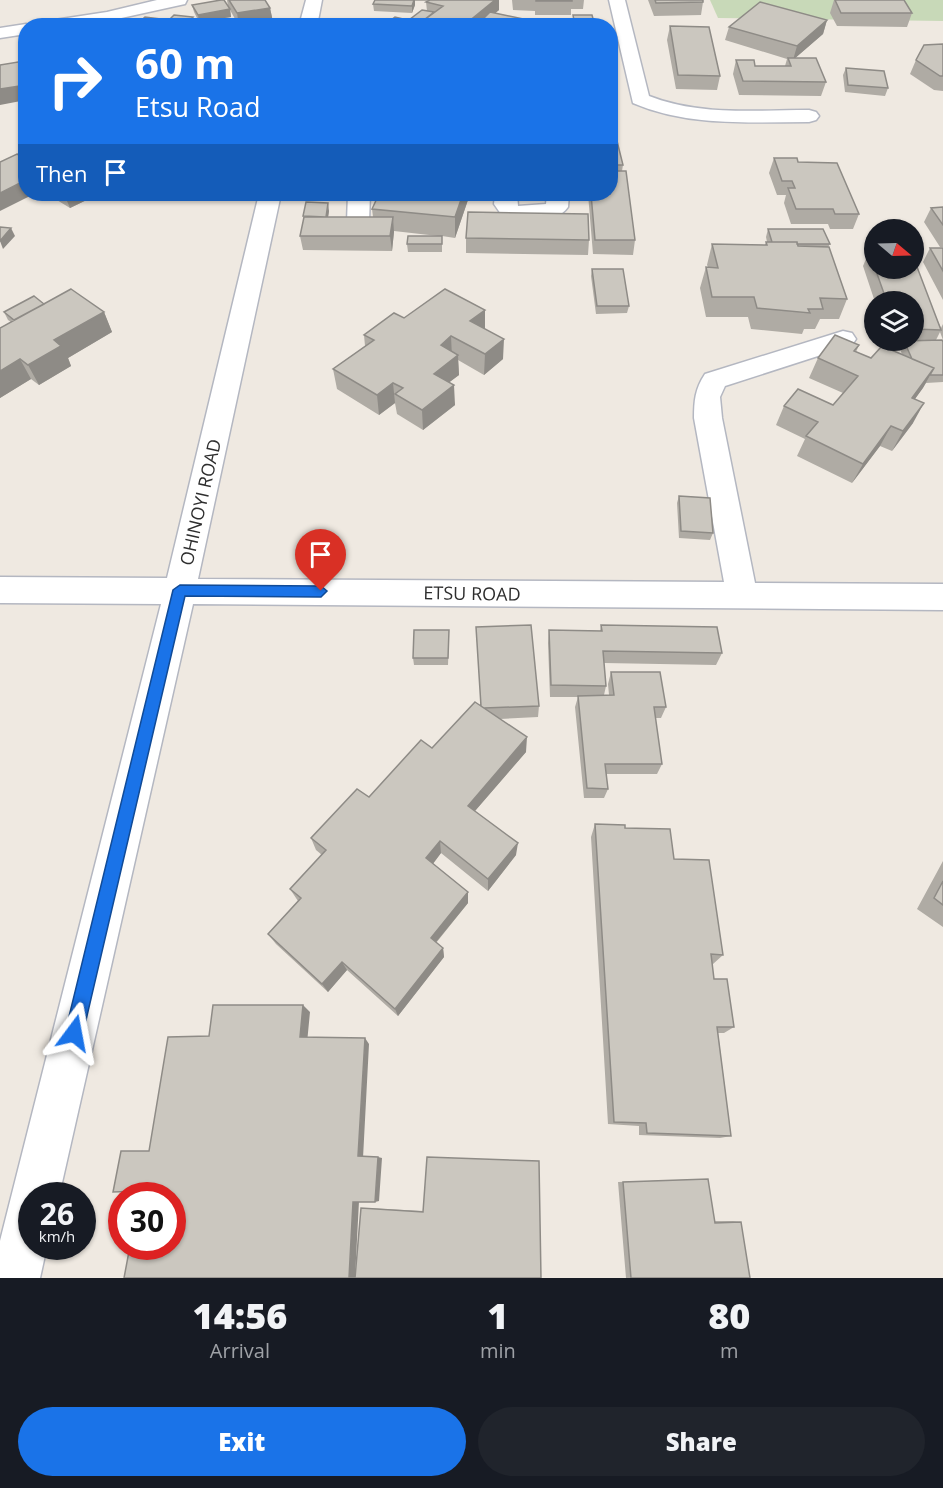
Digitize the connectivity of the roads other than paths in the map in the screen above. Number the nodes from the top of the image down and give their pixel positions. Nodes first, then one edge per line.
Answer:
1 (179, 0) edge
2 (314, 0) edge
3 (617, 0) edge
4 (100, 18) edge
5 (310, 18) edge
6 (18, 30) edge
7 (0, 33) edge
8 (810, 116) dead end
9 (268, 201) edge
10 (359, 201) edge
11 (505, 201) edge
12 (557, 201) edge
13 (358, 222) edge
14 (843, 339) edge
15 (0, 590) edge
16 (180, 590) junction
17 (742, 596) junction
18 (943, 597) edge
19 (38, 1182) edge
20 (20, 1260) edge
21 (15, 1278) edge

1 - 4 street
2 - 5 street
3 - 8 street
6 - 7 street
9 - 16 street, OHINOYI ROAD
10 - 13 street
11 - 12 street
14 - 17 street
15 - 16 street, ETSU ROAD
16 - 17 street, ETSU ROAD
16 - 19 street, OHINOYI ROAD
17 - 18 street, ETSU ROAD
20 - 21 street

